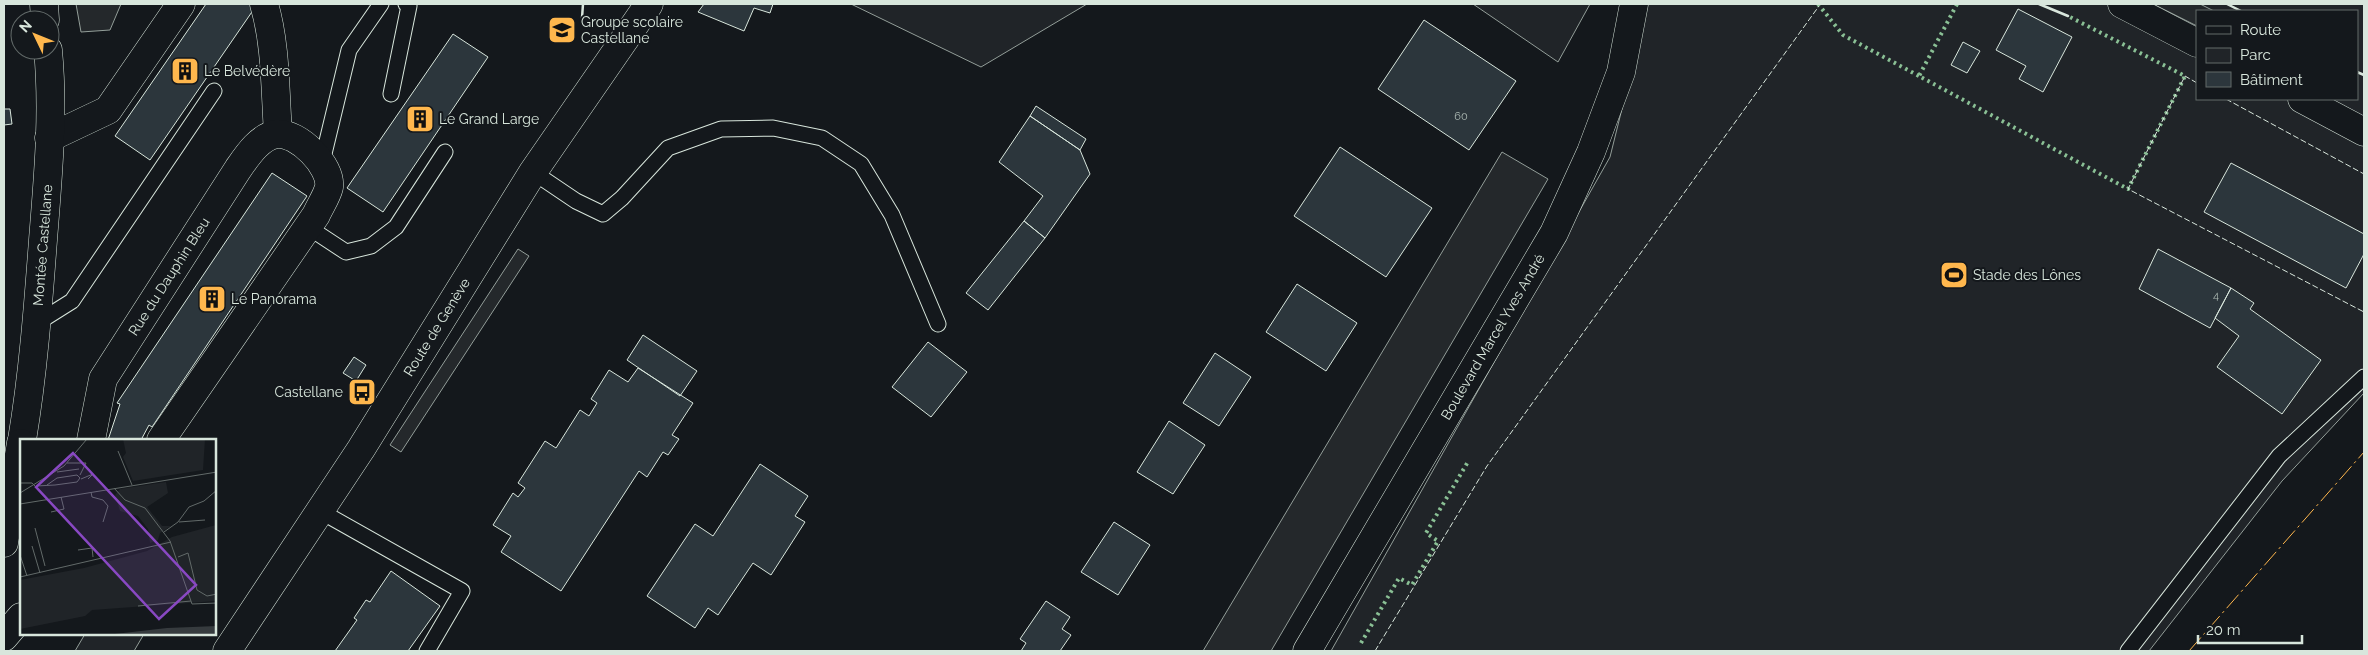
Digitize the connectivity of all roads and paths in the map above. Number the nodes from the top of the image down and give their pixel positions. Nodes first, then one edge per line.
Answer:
1 (181, 4) edge
2 (264, 4) edge
3 (381, 4) edge
4 (406, 4) edge
5 (649, 4) edge
6 (1634, 4) edge
7 (2122, 4) edge
8 (2196, 42) edge
9 (49, 60) edge
10 (214, 91) dead end
11 (391, 94) dead end
12 (2304, 100) edge
13 (2364, 132) edge
14 (278, 134) junction
15 (49, 138) junction
16 (445, 152) dead end
17 (322, 162) junction
18 (533, 172) junction
19 (308, 227) junction
20 (37, 323) junction
21 (938, 324) dead end
22 (2364, 377) edge
23 (22, 439) edge
24 (91, 439) edge
25 (162, 439) edge
26 (20, 452) edge
27 (320, 511) junction
28 (4, 543) edge
29 (20, 618) edge
30 (4, 637) edge
31 (227, 651) edge
32 (427, 651) edge
33 (1307, 651) edge
34 (2128, 651) edge

1 - 15 street
2 - 14 street
3 - 17 lane
4 - 11 lane
5 - 18 street, Route de Genève
6 - 33 street, Boulevard Marcel Yves André
7 - 8 street
9 - 15 street, Montée Castellane
10 - 20 lane
12 - 13 street
14 - 17 street
14 - 24 street, Rue du Dauphin Bleu
15 - 20 street, Montée Castellane
16 - 19 lane
17 - 19 street
18 - 21 lane
18 - 27 street, Route de Genève
19 - 25 street
20 - 23 street, Montée Castellane
22 - 34 lane
26 - 28 street, Montée Castellane
27 - 31 street, Route de Genève
27 - 32 lane
29 - 30 street

